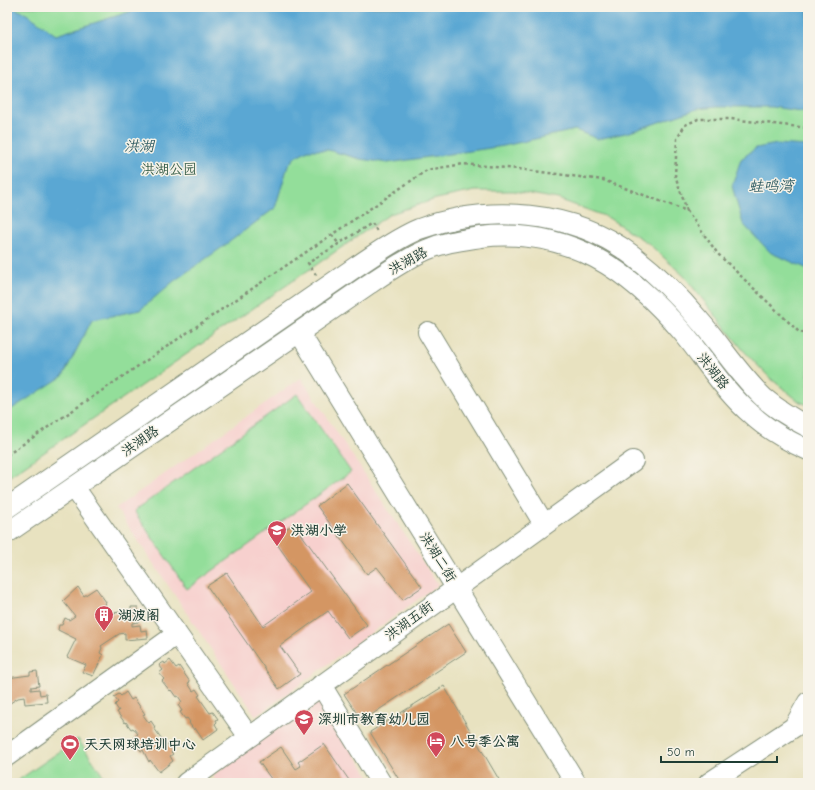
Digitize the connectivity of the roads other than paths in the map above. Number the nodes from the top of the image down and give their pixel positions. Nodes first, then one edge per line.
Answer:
1 (299, 332) junction
2 (428, 332) dead end
3 (808, 427) edge
4 (808, 450) edge
5 (633, 461) dead end
6 (74, 487) junction
7 (7, 508) edge
8 (544, 524) junction
9 (7, 533) edge
10 (456, 587) junction
11 (177, 634) junction
12 (321, 685) junction
13 (808, 702) edge
14 (249, 737) junction
15 (7, 756) edge
16 (196, 780) edge
17 (381, 783) edge
18 (576, 783) edge
19 (709, 783) edge

1 - 4 street, 洪湖路
1 - 6 street, 洪湖路
1 - 10 street, 洪湖二街
2 - 8 street
3 - 7 street, 洪湖路
5 - 8 street, 洪湖五街
6 - 9 street, 洪湖路
6 - 11 street
8 - 10 street, 洪湖五街
10 - 12 street, 洪湖五街
10 - 18 street, 洪湖二街
11 - 14 street
11 - 15 street
12 - 14 street, 洪湖五街
12 - 17 street
13 - 19 street
14 - 16 street, 洪湖五街

